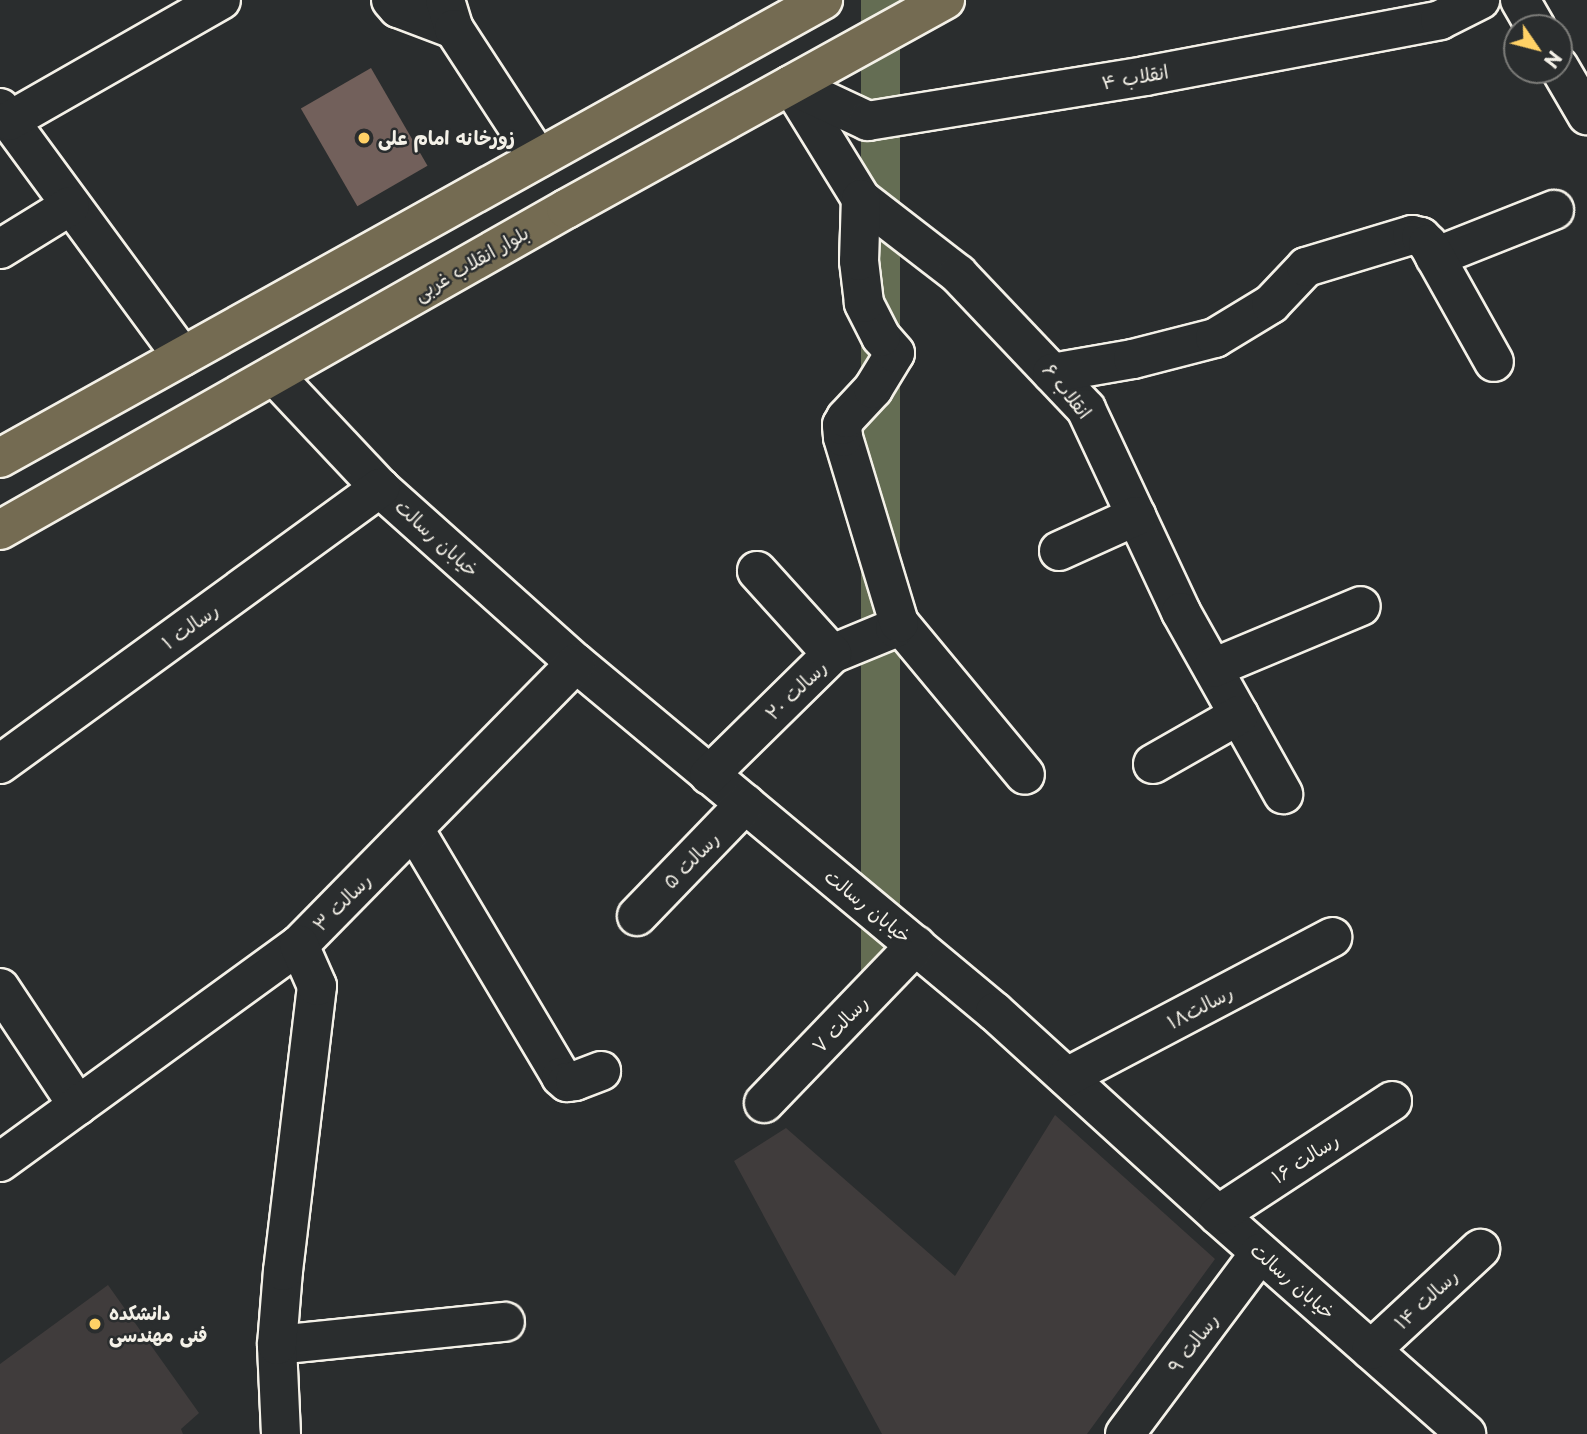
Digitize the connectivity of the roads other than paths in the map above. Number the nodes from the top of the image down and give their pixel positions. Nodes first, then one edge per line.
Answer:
1 (221, 0) edge
2 (391, 0) edge
3 (823, 0) edge
4 (945, 0) edge
5 (1480, 0) edge
6 (450, 15) edge
7 (1569, 84) edge
8 (791, 85) junction
9 (4, 115) edge
10 (1587, 115) edge
11 (538, 158) junction
12 (861, 199) junction
13 (70, 205) junction
14 (1554, 210) dead end
15 (0, 249) edge
16 (1435, 257) junction
17 (182, 356) junction
18 (1494, 362) dead end
19 (1052, 373) junction
20 (274, 375) junction
21 (0, 458) edge
22 (380, 488) junction
23 (1136, 516) junction
24 (0, 530) edge
25 (1059, 551) dead end
26 (757, 571) dead end
27 (1361, 606) dead end
28 (899, 623) junction
29 (832, 654) junction
30 (576, 663) junction
31 (1213, 668) junction
32 (1239, 715) junction
33 (0, 764) edge
34 (1153, 764) dead end
35 (709, 775) junction
36 (1025, 775) dead end
37 (1283, 794) dead end
38 (744, 804) junction
39 (414, 829) junction
40 (637, 916) dead end
41 (1332, 937) dead end
42 (299, 945) junction
43 (916, 945) junction
44 (0, 988) edge
45 (601, 1071) dead end
46 (1067, 1077) junction
47 (1392, 1101) dead end
48 (764, 1103) dead end
49 (78, 1106) junction
50 (0, 1162) edge
51 (1218, 1215) junction
52 (1480, 1249) dead end
53 (1261, 1252) junction
54 (505, 1322) dead end
55 (277, 1345) junction
56 (1371, 1350) junction
57 (281, 1434) edge
58 (1125, 1434) edge
59 (1466, 1434) edge

1 - 9 street
2 - 6 street
3 - 11 main road
4 - 8 main road, بلوار انقلاب غربی
5 - 8 street, انقلاب ۴
6 - 11 street
7 - 10 street
8 - 12 street, انقلاب ۶
8 - 20 main road, بلوار انقلاب غربی
9 - 13 street
11 - 17 main road
12 - 19 street, انقلاب ۶
12 - 28 street
13 - 15 street
13 - 17 street
14 - 16 street
16 - 18 street
16 - 19 street
17 - 21 main road
19 - 23 street, انقلاب ۶
20 - 22 street, خیابان رسالت
20 - 24 main road, بلوار انقلاب غربی
22 - 30 street, خیابان رسالت
22 - 33 street, رسالت ۱
23 - 25 street
23 - 31 street, انقلاب ۶
26 - 29 street, رسالت ۲۰
27 - 31 street
28 - 29 street
28 - 36 street
29 - 35 street, رسالت ۲۰
30 - 35 street, خیابان رسالت
30 - 39 street, رسالت ۳
31 - 32 street, انقلاب ۶
32 - 34 street
32 - 37 street, انقلاب ۶
35 - 38 street, خیابان رسالت
38 - 40 street, رسالت ۵
38 - 43 street, خیابان رسالت
39 - 42 street, رسالت ۳
39 - 45 street
41 - 46 street, رسالت۱۸
42 - 49 street, رسالت ۳
42 - 55 street
43 - 46 street, خیابان رسالت
43 - 48 street, رسالت ۷
44 - 49 street
46 - 51 street, خیابان رسالت
47 - 51 street, رسالت ۱۶
49 - 50 street, رسالت ۳
51 - 53 street, خیابان رسالت
52 - 56 street, رسالت ۱۴
53 - 56 street, خیابان رسالت
53 - 58 street, رسالت ۹
54 - 55 street
55 - 57 street
56 - 59 street, خیابان رسالت

